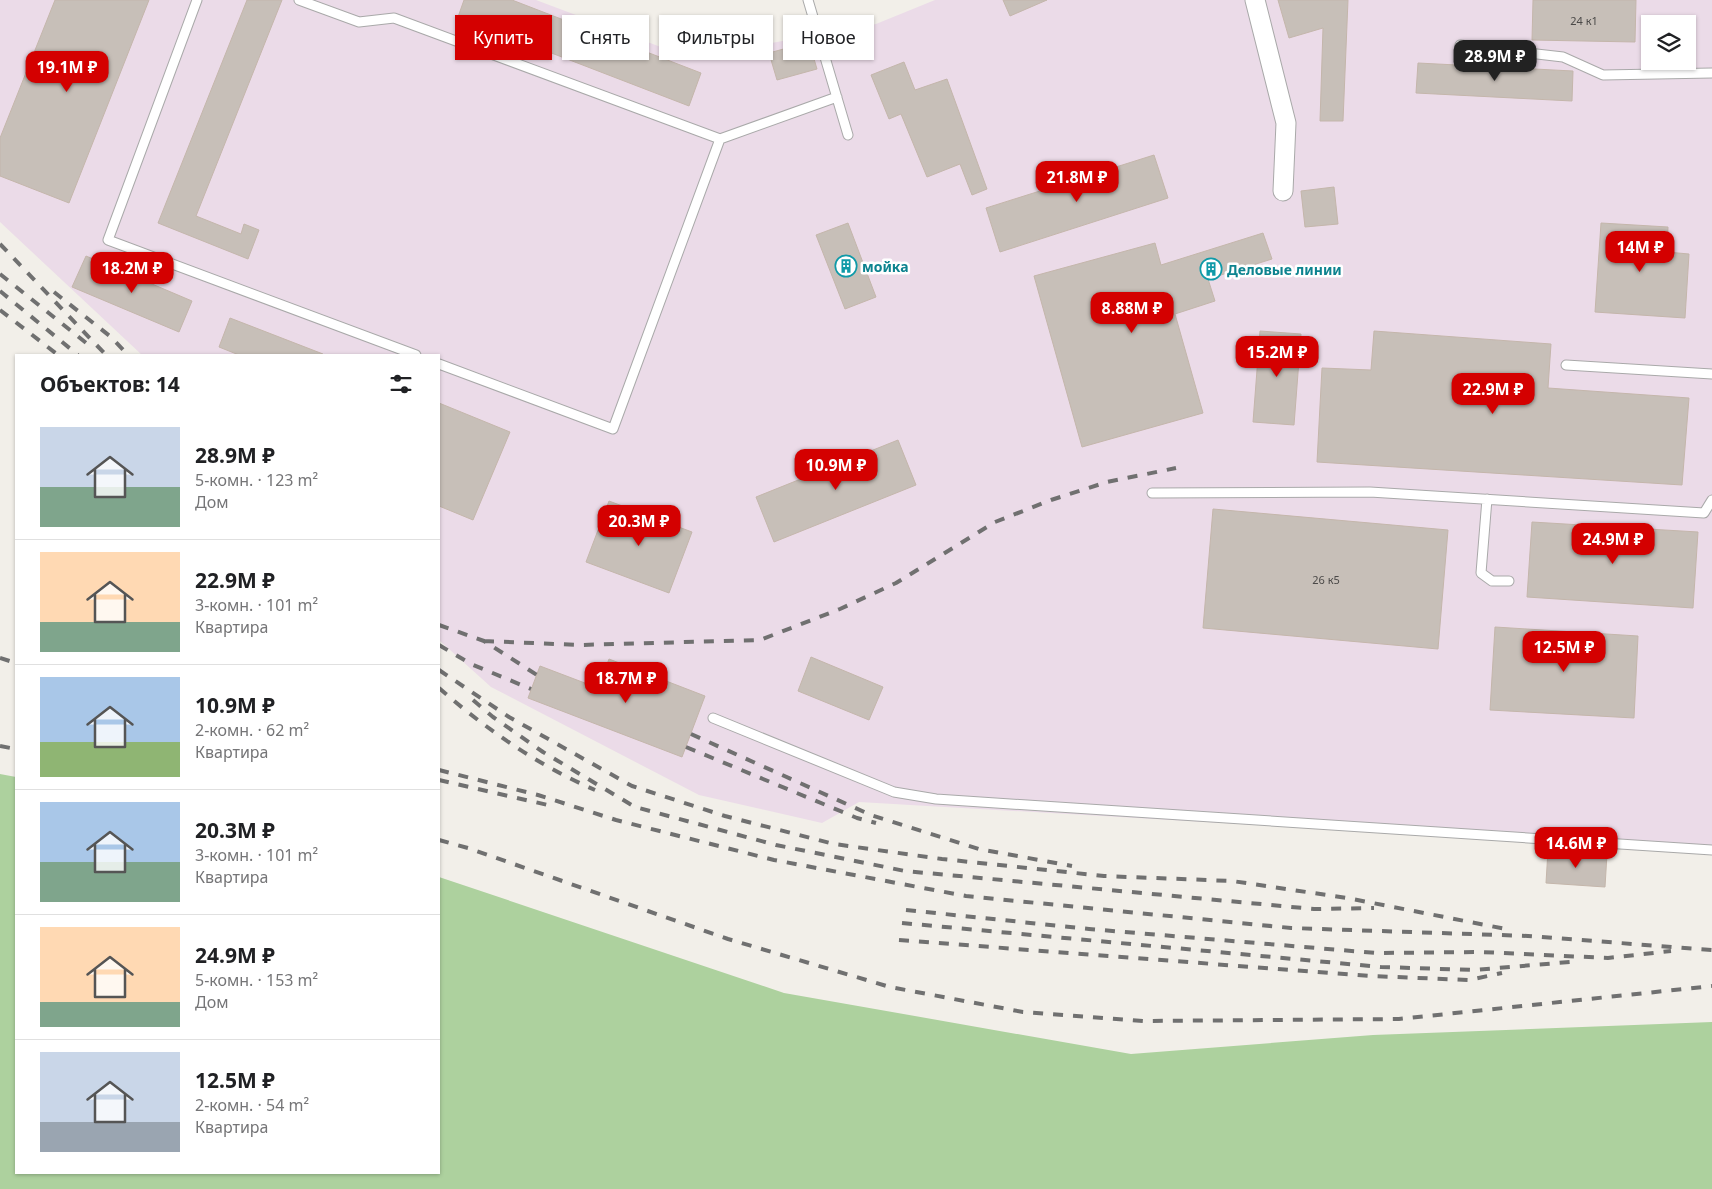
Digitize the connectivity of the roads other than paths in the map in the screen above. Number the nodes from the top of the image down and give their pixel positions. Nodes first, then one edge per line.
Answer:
1 (197, 0) edge
2 (299, 0) edge
3 (808, 0) edge
4 (1254, 0) edge
5 (1460, 45) dead end
6 (1712, 73) edge
7 (837, 97) junction
8 (848, 135) dead end
9 (720, 139) junction
10 (1283, 191) dead end
11 (413, 354) edge
12 (440, 364) edge
13 (1566, 366) dead end
14 (1712, 374) edge
15 (1152, 493) dead end
16 (1488, 499) junction
17 (1712, 500) edge
18 (1509, 581) dead end
19 (713, 718) dead end
20 (1712, 850) edge

1 - 11 lane
2 - 9 lane
3 - 7 lane
4 - 10 street
5 - 6 lane
7 - 8 lane
7 - 9 lane
9 - 12 lane
13 - 14 lane
15 - 16 lane
16 - 17 lane
16 - 18 lane
19 - 20 lane

